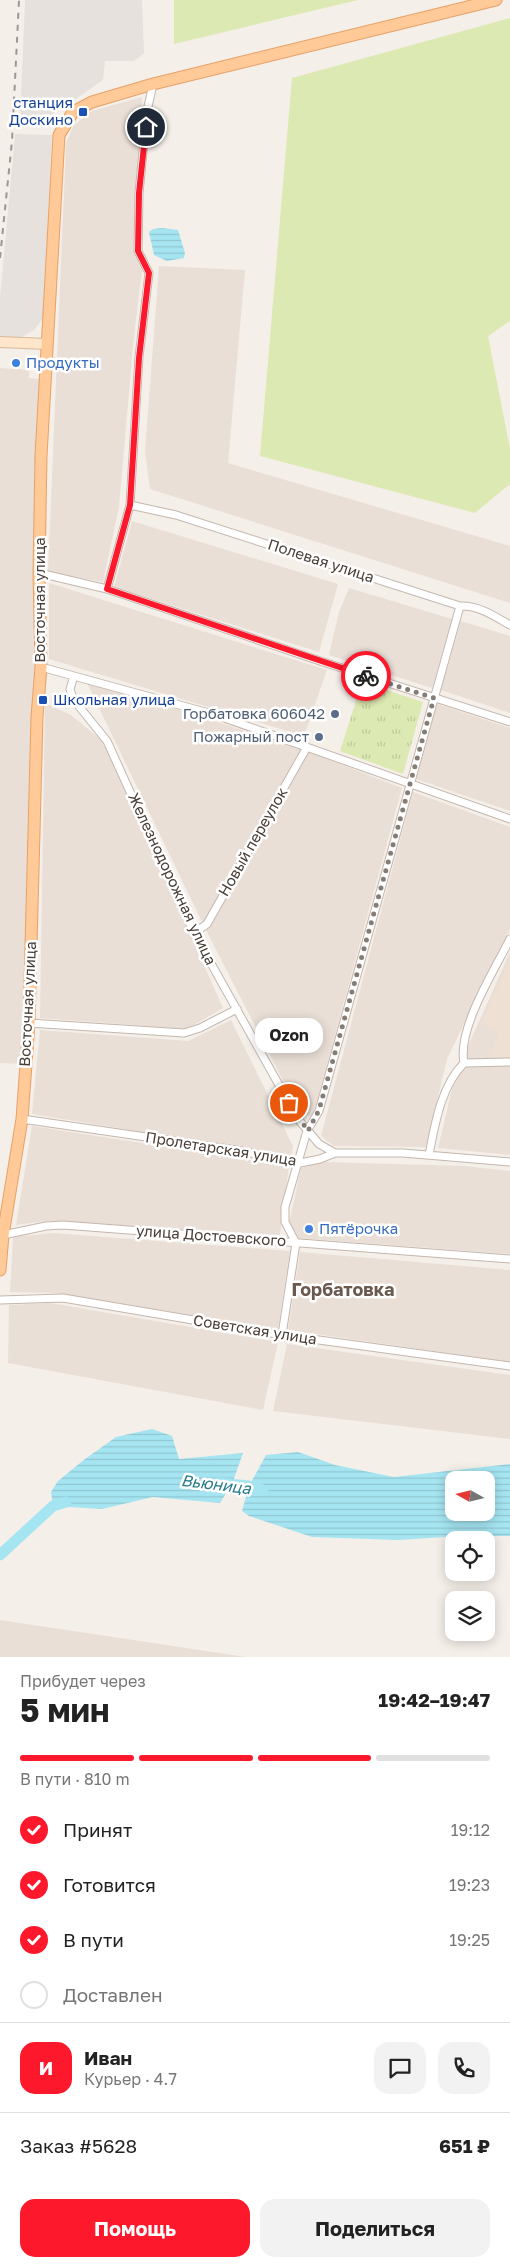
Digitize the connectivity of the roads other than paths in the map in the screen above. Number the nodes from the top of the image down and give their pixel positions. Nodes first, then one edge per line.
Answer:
1 (496, 0) edge
2 (153, 84) junction
3 (0, 342) edge
4 (47, 344) junction
5 (130, 505) junction
6 (39, 573) junction
7 (107, 589) junction
8 (460, 606) junction
9 (510, 624) edge
10 (41, 667) junction
11 (74, 676) junction
12 (434, 698) junction
13 (510, 722) edge
14 (307, 747) junction
15 (409, 784) junction
16 (510, 820) edge
17 (194, 933) junction
18 (510, 938) edge
19 (238, 1009) junction
20 (29, 1023) junction
21 (510, 1062) edge
22 (464, 1063) junction
23 (22, 1119) junction
24 (308, 1131) junction
25 (335, 1153) junction
26 (429, 1155) junction
27 (510, 1162) edge
28 (300, 1163) junction
29 (3, 1235) junction
30 (296, 1243) junction
31 (510, 1259) edge
32 (0, 1270) edge
33 (0, 1300) edge
34 (282, 1334) junction
35 (510, 1366) edge

1 - 2 main road, Восточная улица
2 - 4 main road, Восточная улица
2 - 5 street
3 - 4 street
4 - 6 main road, Восточная улица
5 - 7 street
5 - 8 street, Полевая улица
6 - 7 street
6 - 10 main road, Восточная улица
7 - 12 street
8 - 9 street, Полевая улица
8 - 12 street
10 - 11 street
10 - 20 main road, Восточная улица
11 - 14 street
11 - 17 street, Железнодорожная улица
12 - 13 street
12 - 15 street
14 - 15 street
14 - 17 street, Новый переулок
15 - 16 street
15 - 24 street
17 - 19 street, Железнодорожная улица
18 - 22 street
19 - 20 street
19 - 24 street, Железнодорожная улица
20 - 23 main road, Восточная улица
21 - 22 street
22 - 26 street
23 - 28 street, Пролетарская улица
23 - 29 main road, Восточная улица
24 - 25 street, Железнодорожная улица
24 - 28 street
25 - 26 street, Пролетарская улица
25 - 28 street, Пролетарская улица
26 - 27 street, Пролетарская улица
28 - 30 street
29 - 30 street, улица Достоевского
29 - 32 main road, Восточная улица
30 - 31 street, улица Достоевского
30 - 34 street
33 - 34 street, Советская улица
34 - 35 street, Советская улица

